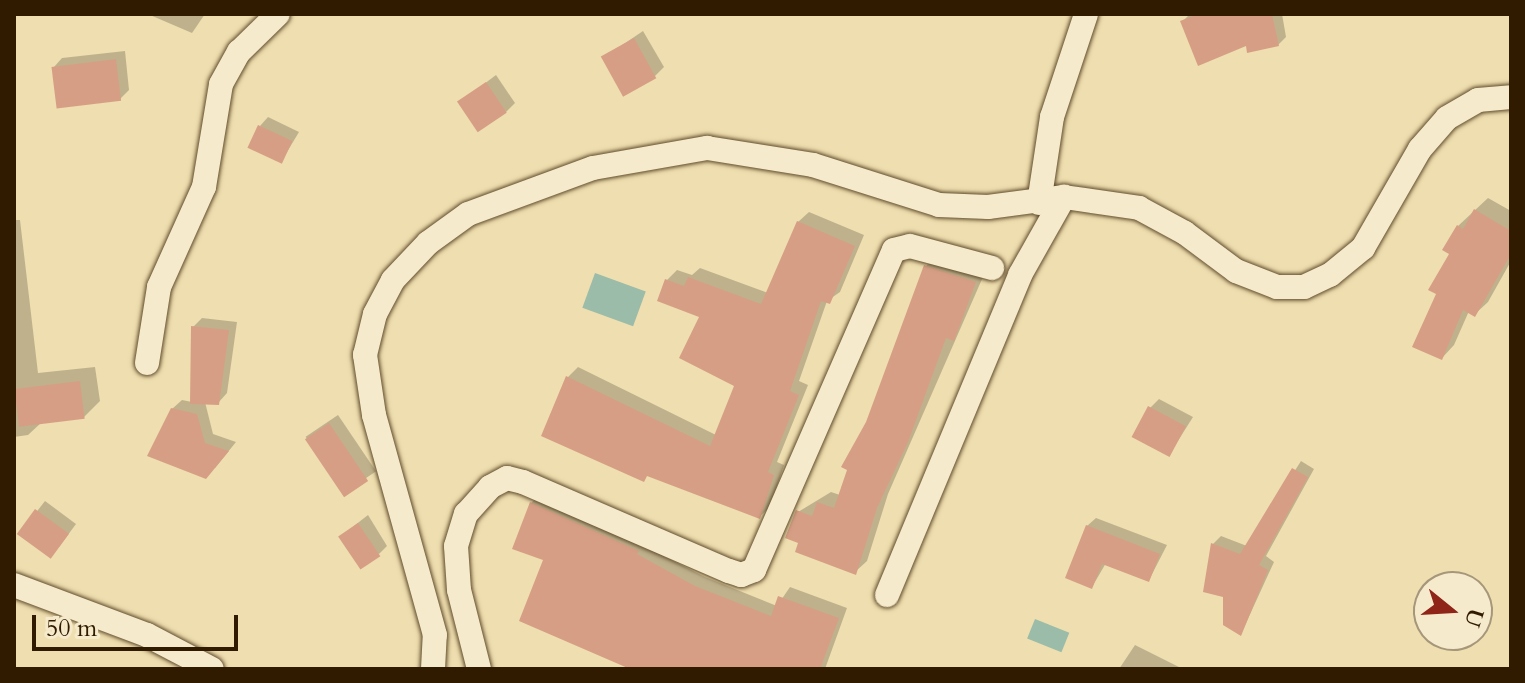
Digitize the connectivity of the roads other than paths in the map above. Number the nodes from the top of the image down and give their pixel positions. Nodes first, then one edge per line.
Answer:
1 (278, 14) edge
2 (1086, 14) edge
3 (1511, 97) edge
4 (1064, 197) junction
5 (1039, 203) junction
6 (992, 268) dead end
7 (147, 363) dead end
8 (14, 585) edge
9 (887, 595) dead end
10 (212, 669) edge
11 (433, 669) edge
12 (479, 669) edge

1 - 7 street
2 - 5 street
3 - 4 street
4 - 5 street
4 - 9 street
5 - 11 street
6 - 12 street
8 - 10 street

